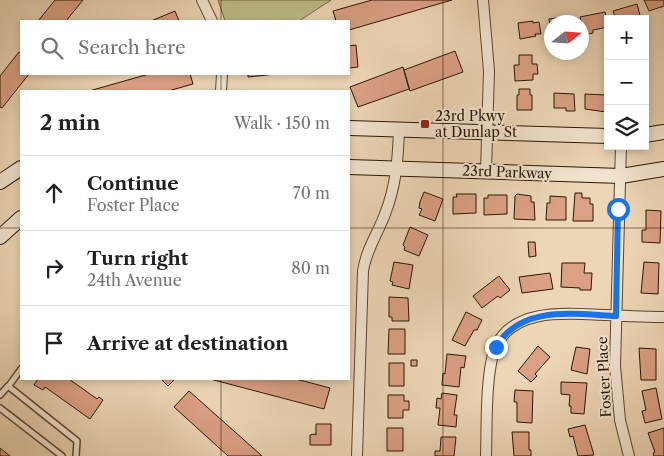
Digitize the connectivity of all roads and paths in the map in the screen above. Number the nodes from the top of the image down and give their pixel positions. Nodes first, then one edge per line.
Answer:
1 (202, 0) edge
2 (486, 0) edge
3 (212, 20) edge
4 (222, 75) edge
5 (221, 90) edge
6 (350, 128) edge
7 (399, 130) junction
8 (487, 132) junction
9 (664, 132) edge
10 (649, 134) edge
11 (604, 136) edge
12 (621, 150) edge
13 (350, 167) edge
14 (398, 168) junction
15 (20, 169) edge
16 (664, 169) edge
17 (486, 171) junction
18 (621, 176) junction
19 (0, 182) edge
20 (20, 219) edge
21 (0, 237) edge
22 (616, 316) junction
23 (664, 317) edge
24 (20, 371) edge
25 (8, 387) junction
26 (0, 395) edge
27 (0, 408) edge
28 (62, 456) edge
29 (76, 456) edge
30 (357, 456) edge
31 (486, 456) edge
32 (629, 456) edge

1 - 3 street
2 - 8 street
4 - 5 street
6 - 7 street
7 - 8 street
7 - 14 street
8 - 11 street
8 - 17 street
9 - 10 street
12 - 18 street, Foster Place
13 - 14 street, 23rd Parkway
14 - 17 street, 23rd Parkway
14 - 30 street
15 - 19 street
16 - 18 street, 23rd Parkway
17 - 18 street, 23rd Parkway
18 - 22 street, Foster Place
20 - 21 street
22 - 23 street
22 - 31 street
22 - 32 street, Foster Place
24 - 25 lane
25 - 26 lane
25 - 29 lane
27 - 28 lane

